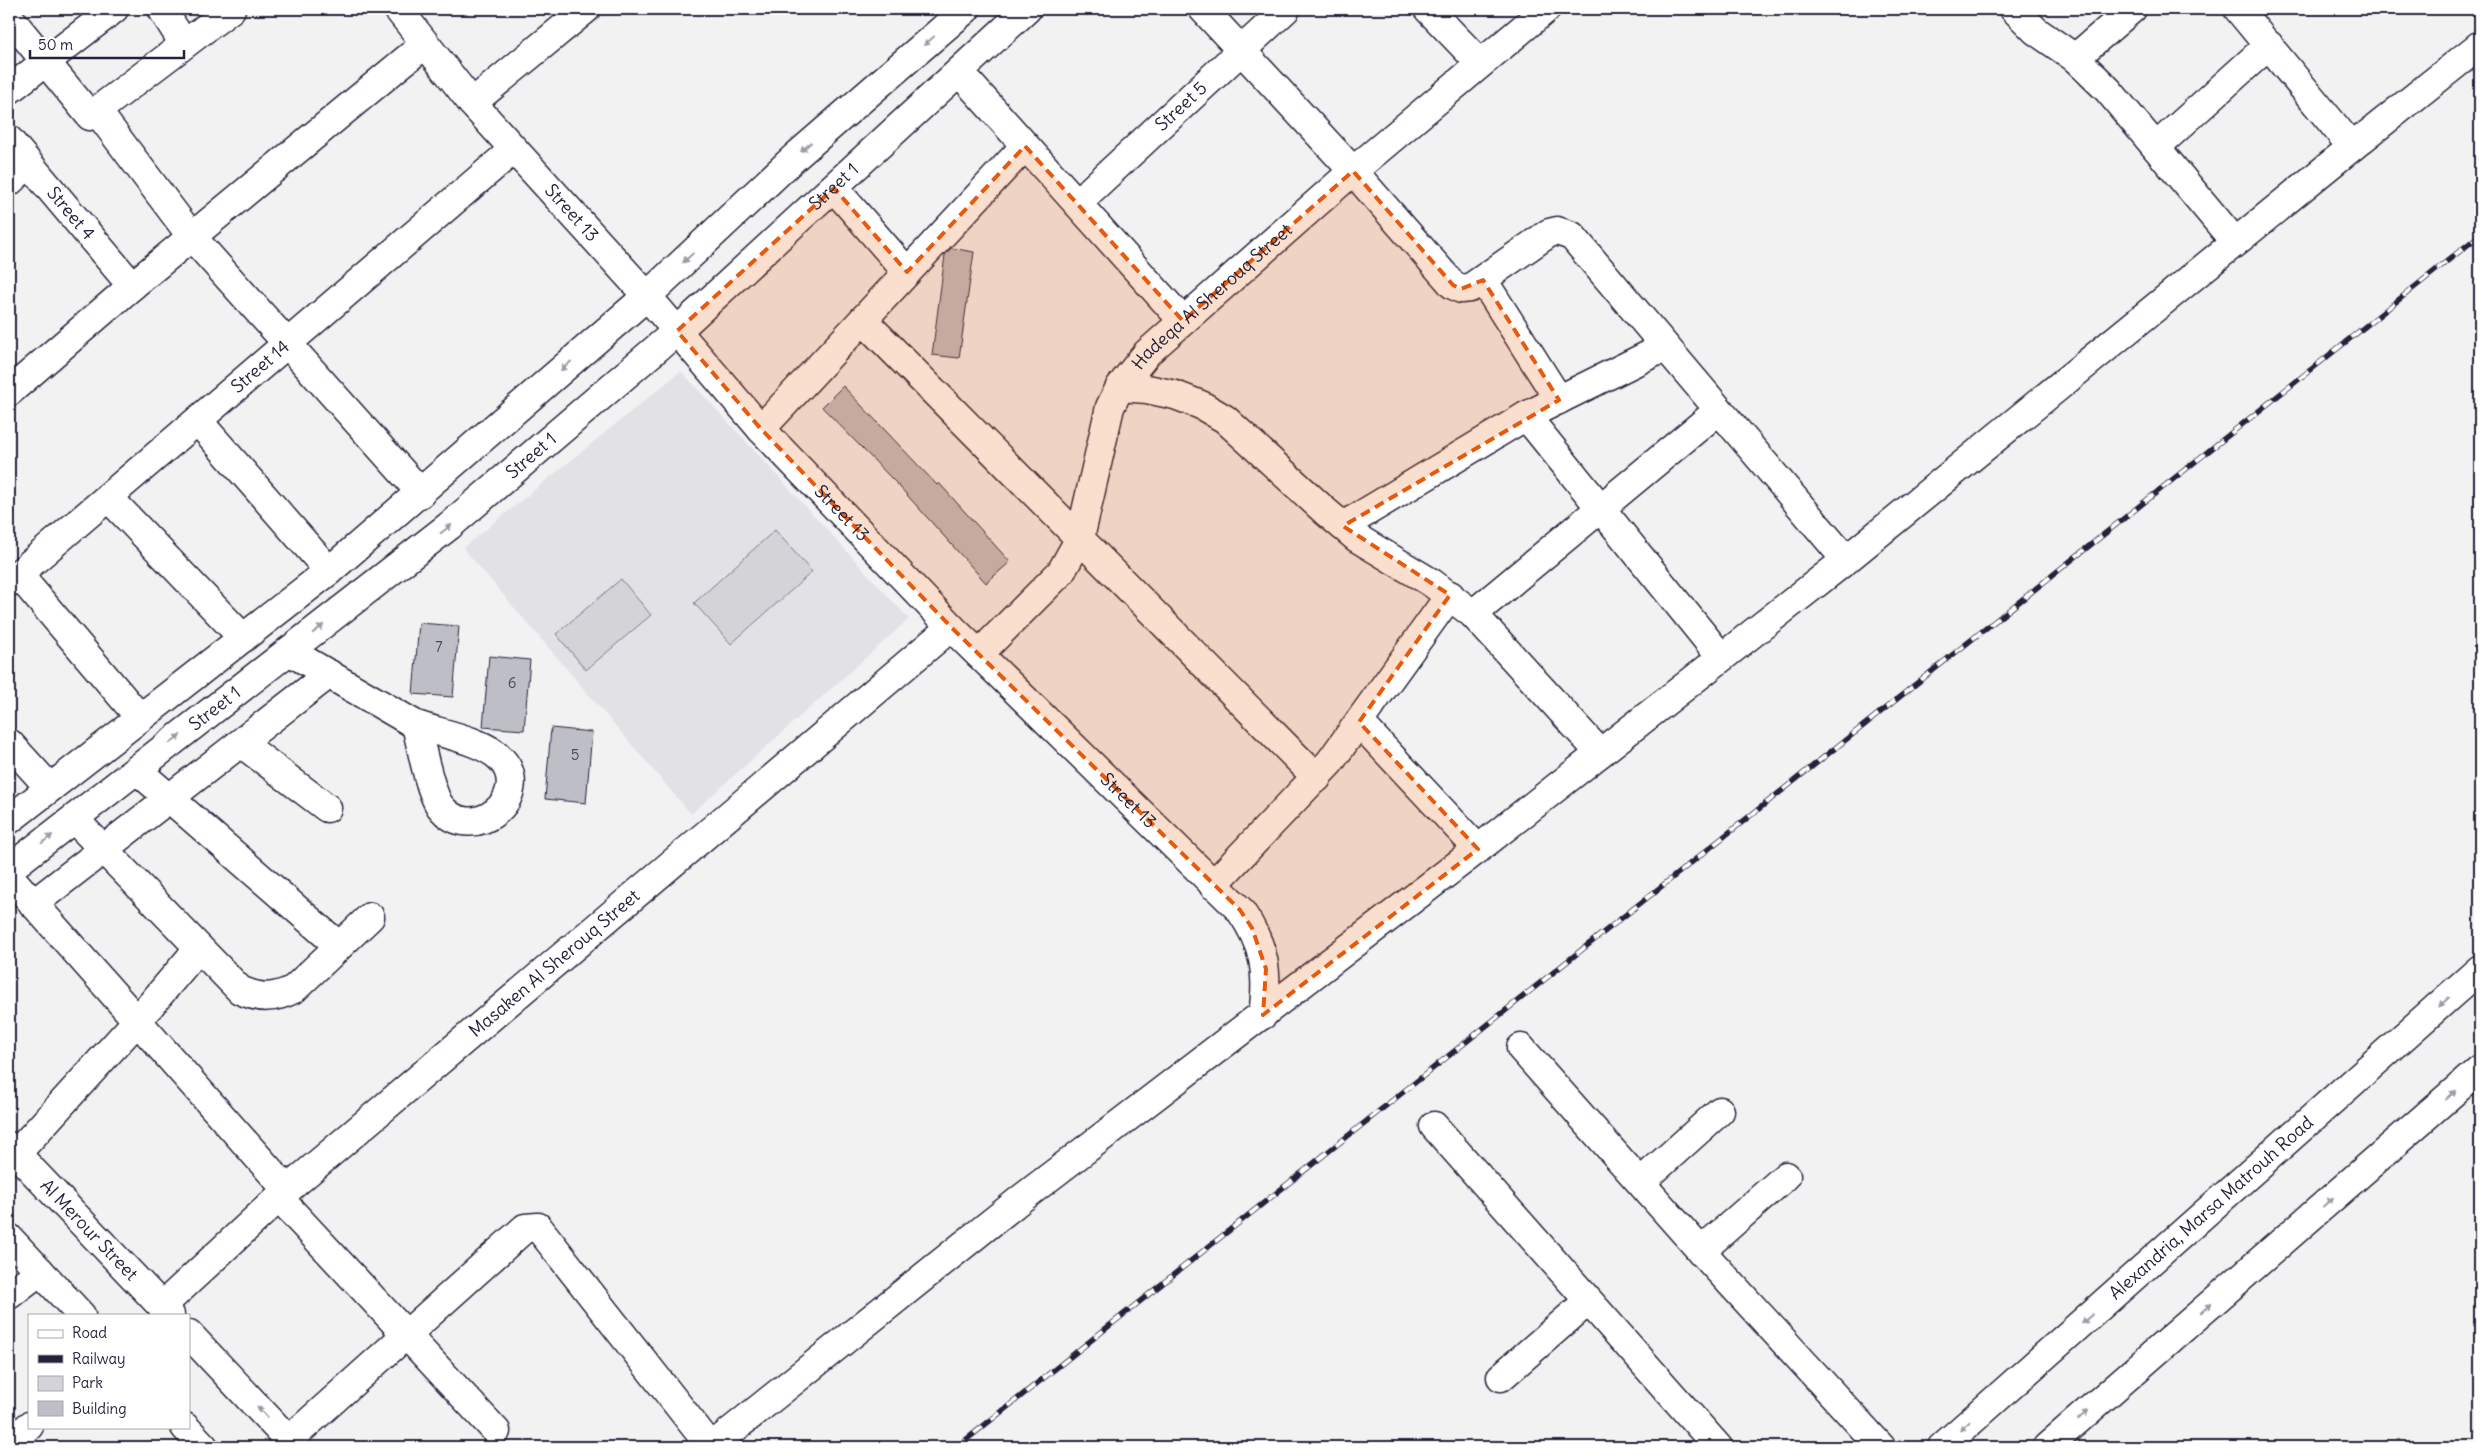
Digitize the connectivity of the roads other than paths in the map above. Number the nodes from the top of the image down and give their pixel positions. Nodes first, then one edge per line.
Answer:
1 (114, 9) edge
2 (162, 9) edge
3 (231, 9) edge
4 (398, 9) edge
5 (966, 9) edge
6 (1027, 9) edge
7 (1203, 9) edge
8 (1286, 9) edge
9 (1428, 9) edge
10 (1546, 9) edge
11 (2014, 9) edge
12 (2132, 9) edge
13 (2238, 9) edge
14 (583, 10) edge
15 (9, 17) edge
16 (184, 44) junction
17 (425, 44) junction
18 (2269, 45) junction
19 (2480, 45) edge
20 (1241, 50) junction
21 (2075, 58) junction
22 (46, 61) junction
23 (1480, 63) junction
24 (959, 72) junction
25 (9, 90) edge
26 (472, 103) junction
27 (97, 111) junction
28 (9, 140) edge
29 (1025, 146) junction
30 (2156, 147) junction
31 (2352, 147) junction
32 (513, 150) junction
33 (1353, 171) junction
34 (19, 173) edge
35 (834, 188) junction
36 (1077, 203) junction
37 (192, 237) junction
38 (2235, 242) junction
39 (907, 272) junction
40 (1483, 280) junction
41 (132, 286) junction
42 (647, 296) junction
43 (863, 320) junction
44 (1183, 322) junction
45 (677, 332) junction
46 (288, 344) junction
47 (1665, 347) junction
48 (1120, 388) junction
49 (9, 392) edge
50 (1559, 400) junction
51 (1719, 410) junction
52 (1526, 416) junction
53 (198, 421) junction
54 (761, 429) junction
55 (421, 492) junction
56 (108, 497) junction
57 (1600, 509) junction
58 (1343, 526) junction
59 (1080, 538) junction
60 (1846, 560) junction
61 (329, 571) junction
62 (13, 578) edge
63 (1450, 596) junction
64 (1472, 614) junction
65 (951, 627) junction
66 (243, 638) junction
67 (290, 651) junction
68 (979, 654) junction
69 (1720, 657) junction
70 (329, 674) junction
71 (140, 718) junction
72 (1359, 722) junction
73 (416, 725) dead end
74 (9, 743) edge
75 (241, 743) junction
76 (1600, 753) junction
77 (137, 770) junction
78 (1317, 778) junction
79 (50, 788) junction
80 (170, 798) junction
81 (327, 808) dead end
82 (74, 819) junction
83 (9, 820) edge
84 (1478, 848) junction
85 (103, 849) junction
86 (9, 869) edge
87 (9, 876) edge
88 (1213, 885) junction
89 (33, 904) junction
90 (370, 917) dead end
91 (339, 946) junction
92 (198, 949) junction
93 (2480, 969) edge
94 (1263, 1014) junction
95 (137, 1021) junction
96 (1521, 1048) dead end
97 (2480, 1069) edge
98 (1720, 1111) dead end
99 (1434, 1126) dead end
100 (12, 1150) edge
101 (1786, 1176) dead end
102 (1641, 1182) junction
103 (283, 1194) junction
104 (9, 1238) edge
105 (1701, 1251) junction
106 (40, 1271) junction
107 (9, 1295) edge
108 (1588, 1301) junction
109 (166, 1311) edge
110 (80, 1314) edge
111 (406, 1334) junction
112 (190, 1335) edge
113 (1501, 1377) dead end
114 (28, 1427) edge
115 (496, 1431) dead end
116 (292, 1444) edge
117 (9, 1446) edge
118 (711, 1447) edge
119 (1718, 1447) edge
120 (1881, 1447) edge
121 (1942, 1447) edge
122 (2047, 1447) edge

1 - 22 street
2 - 16 street
3 - 16 street
4 - 17 street, Street 13
5 -> 42 street
6 - 24 street, Street 1
7 - 20 street
8 - 20 street, Street 5
9 - 23 street
10 - 23 street, Hadeqa Al Sherouq Street
11 - 21 street
12 - 21 street
13 - 18 street
14 - 26 street
15 - 22 street
16 - 27 street
17 - 26 street, Street 13
17 - 37 street
18 - 30 street
18 - 31 street
19 - 31 street
20 - 33 street
20 - 36 street, Street 5
21 - 30 street
22 - 25 street
22 - 27 street
23 - 33 street, Hadeqa Al Sherouq Street
24 - 29 street
24 - 35 street, Street 1
26 - 32 street, Street 13
27 - 37 street
28 - 34 street, Street 4
29 - 36 street
29 - 39 street
30 - 38 street
31 - 38 street
32 - 42 street, Street 13
32 - 46 street, Street 14
33 - 40 street
33 - 44 street, Hadeqa Al Sherouq Street
34 - 41 street, Street 4
35 - 39 street
35 - 45 street, Street 1
36 - 44 street
37 - 41 street
37 - 46 street
38 - 60 street
39 - 43 street
40 - 47 street
40 - 50 street
41 - 49 street
42 - 45 street, Street 13
42 -> 55 street
43 - 54 street
43 - 59 street
44 - 48 street, Hadeqa Al Sherouq Street
45 - 54 street, Street 13
67 -> 45 street, Street 1
46 - 53 street, Street 14
46 - 55 street
47 - 50 street
47 - 51 street
48 - 58 street
48 - 59 street, Hadeqa Al Sherouq Street
50 - 52 street
51 - 57 street
51 - 60 street
52 - 57 street
52 - 58 street
53 - 56 street, Street 14
53 - 61 street
54 - 65 street, Street 13
55 - 61 street
56 - 62 street, Street 14
56 - 66 street
57 - 64 street
57 - 69 street
58 - 63 street
59 - 68 street, Hadeqa Al Sherouq Street
59 - 78 street
60 - 69 street
61 - 66 street
62 - 71 street
63 - 64 street
63 - 72 street
64 - 76 street
65 - 68 street, Street 13
65 - 103 street, Masaken Al Sherouq Street
66 - 71 street
67 - 70 street
77 -> 67 street, Street 1
68 - 88 street, Street 13
69 - 76 street
70 - 73 street
70 - 75 street
71 - 79 street
72 - 78 street
72 - 84 street
74 - 79 street
75 - 80 street
75 - 81 street
76 - 84 street
77 - 80 street
77 - 82 street, Street 1
78 - 88 street
79 - 83 street
80 - 85 street
80 - 91 street
82 - 85 street
86 -> 82 street, Street 1
84 - 94 street
85 - 89 street
85 - 92 street
87 - 89 street
88 - 94 street, Street 13
89 - 95 street
90 - 91 street
91 - 92 street
92 - 95 street
93 -> 121 street, Alexandria, Marsa Matrouh Road
94 - 118 street
95 - 100 street
95 - 103 street
96 - 102 street
122 -> 97 street
98 - 102 street
99 - 108 street
100 - 109 street, Al Merour Street
101 - 105 street
102 - 105 street
103 - 109 street, Masaken Al Sherouq Street
103 - 111 street
104 - 106 street
105 - 120 street
106 - 107 street
106 - 110 street
108 - 113 street
108 - 119 street
111 - 115 street
111 - 116 street
111 - 118 street
116 -> 112 street
114 - 117 street

